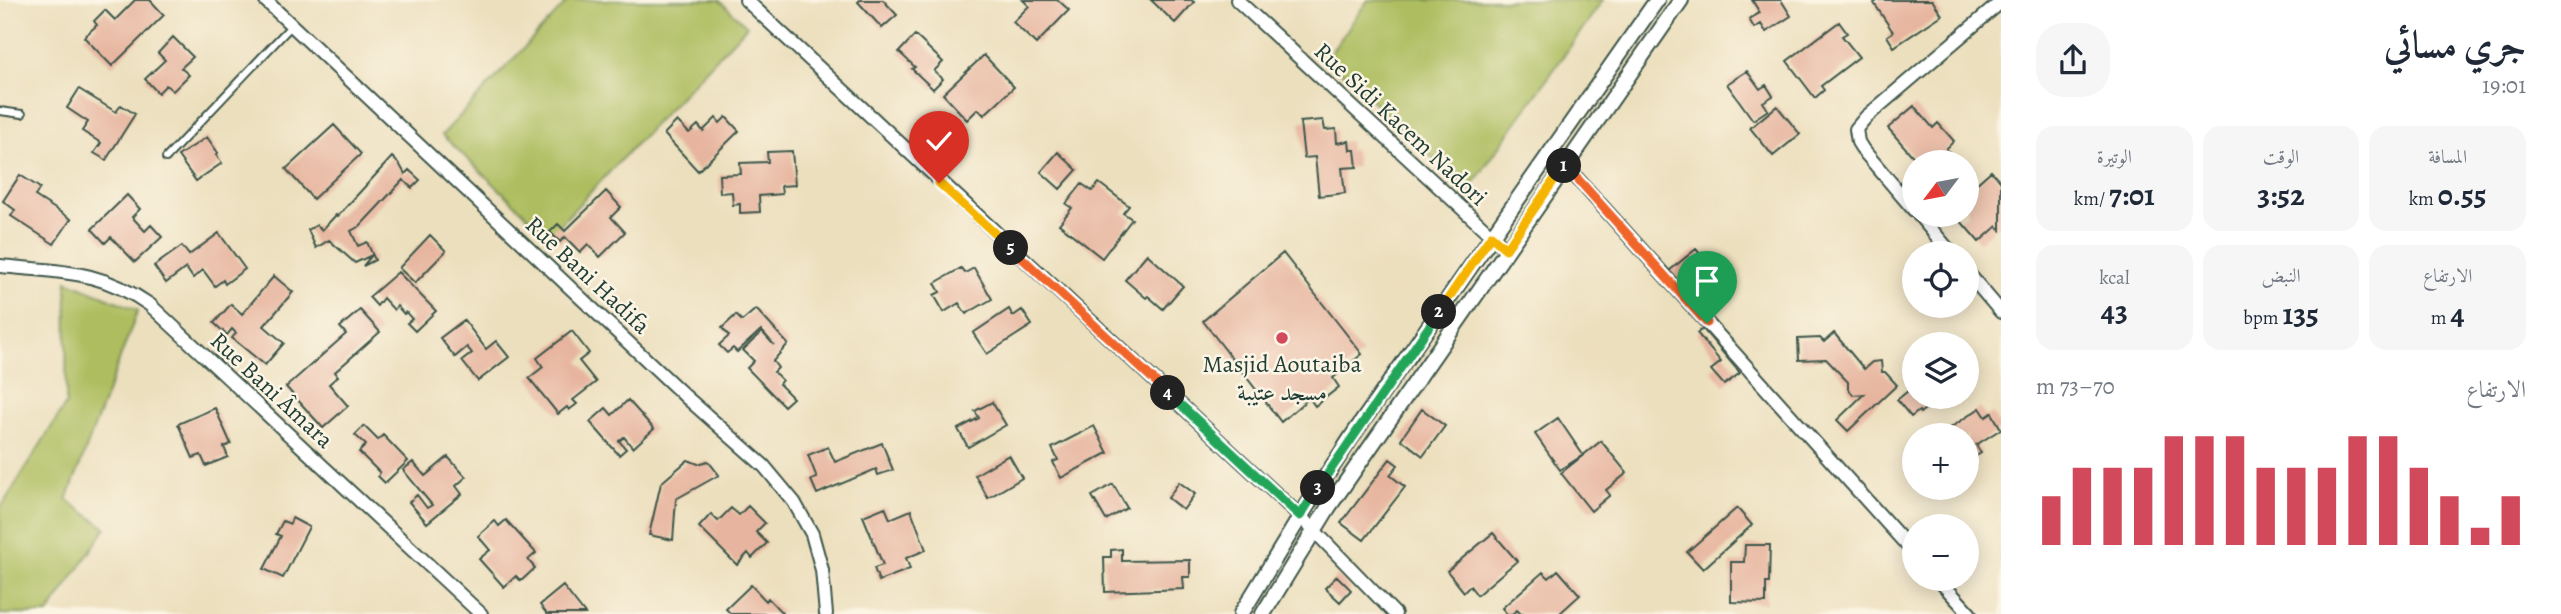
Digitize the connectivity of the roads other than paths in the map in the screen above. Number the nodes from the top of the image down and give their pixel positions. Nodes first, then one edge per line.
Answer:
1 (265, 0) edge
2 (746, 0) edge
3 (1237, 0) edge
4 (1657, 0) edge
5 (1681, 0) edge
6 (2001, 2) edge
7 (292, 25) junction
8 (0, 111) edge
9 (22, 114) dead end
10 (1550, 152) junction
11 (166, 158) dead end
12 (1565, 165) junction
13 (1902, 196) edge
14 (1491, 236) junction
15 (1506, 249) junction
16 (0, 266) edge
17 (1979, 286) edge
18 (2001, 312) edge
19 (1300, 516) junction
20 (1315, 530) junction
21 (1902, 540) edge
22 (1949, 591) edge
23 (481, 614) edge
24 (826, 614) edge
25 (1241, 614) edge
26 (1263, 614) edge
27 (1395, 614) edge
28 (1970, 614) edge

1 - 7 street, Rue Bani Hadifa
2 - 19 street
3 - 14 street, Rue Sidi Kacem Nadori
4 - 10 street
5 - 12 street
6 - 13 street
7 - 11 lane
7 - 24 street, Rue Bani Hadifa
8 - 9 lane
10 - 12 street
10 - 14 street
12 - 15 street
12 - 21 street
14 - 15 street, Rue Sidi Kacem Nadori
14 - 19 street
15 - 20 street
16 - 23 street, Rue Bani Âmara
17 - 18 street
19 - 20 street
19 - 25 street
20 - 26 street
20 - 27 street
22 - 28 street

